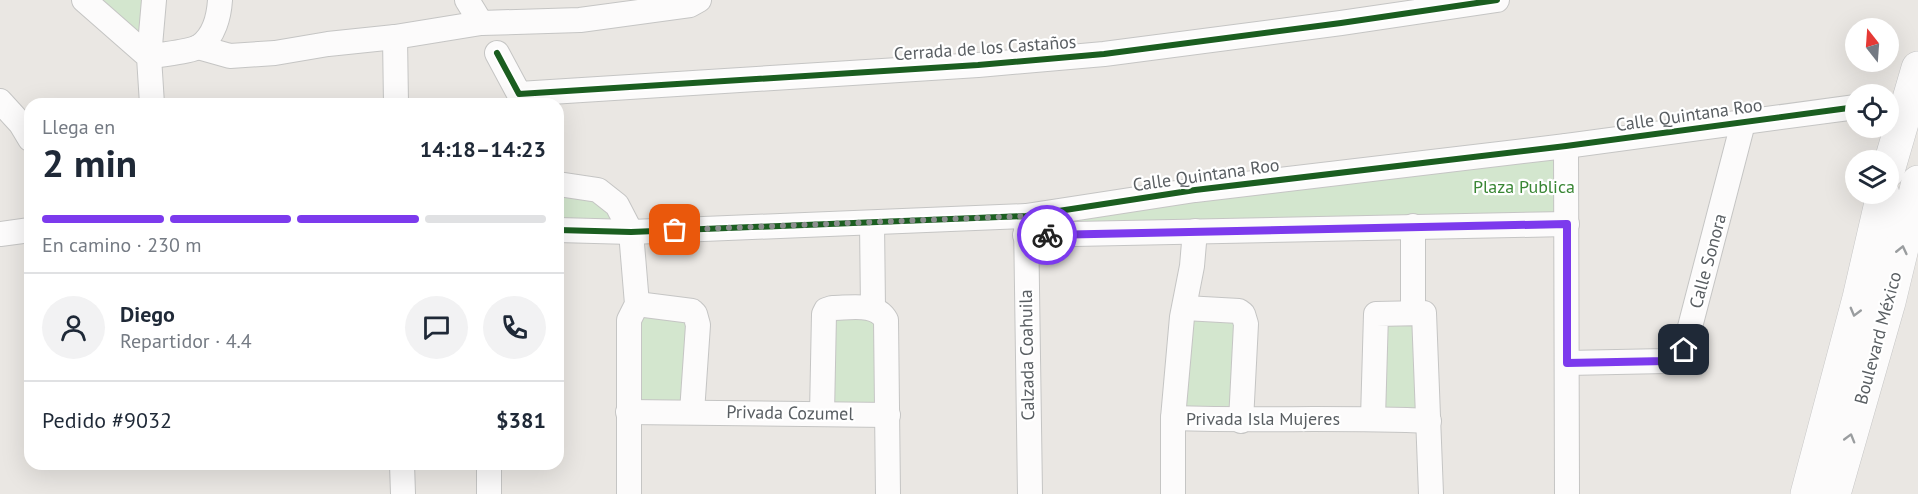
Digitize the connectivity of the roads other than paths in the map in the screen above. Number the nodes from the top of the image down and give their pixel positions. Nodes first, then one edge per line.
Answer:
1 (84, 0) edge
2 (154, 0) edge
3 (220, 0) edge
4 (467, 0) edge
5 (699, 0) edge
6 (1497, 0) edge
7 (481, 23) junction
8 (396, 37) junction
9 (198, 47) junction
10 (497, 53) dead end
11 (149, 57) junction
12 (1918, 68) edge
13 (152, 98) edge
14 (396, 98) edge
15 (1899, 100) edge
16 (0, 101) edge
17 (1845, 109) edge
18 (1743, 123) junction
19 (24, 129) edge
20 (1566, 146) junction
21 (564, 185) edge
22 (1910, 187) edge
23 (1881, 204) edge
24 (872, 224) junction
25 (1567, 224) junction
26 (1025, 226) junction
27 (1413, 226) junction
28 (564, 230) edge
29 (24, 231) edge
30 (1194, 231) junction
31 (631, 232) junction
32 (0, 234) edge
33 (637, 304) junction
34 (873, 308) junction
35 (1185, 308) junction
36 (1413, 312) junction
37 (1567, 363) junction
38 (628, 412) junction
39 (692, 412) junction
40 (822, 414) junction
41 (888, 415) junction
42 (1173, 418) junction
43 (1373, 418) junction
44 (1241, 421) junction
45 (1429, 421) junction
46 (402, 470) edge
47 (489, 470) edge
48 (403, 494) edge
49 (489, 494) edge
50 (629, 494) edge
51 (888, 494) edge
52 (1030, 494) edge
53 (1173, 494) edge
54 (1431, 494) edge
55 (1567, 494) edge
56 (1807, 494) edge
57 (1834, 494) edge

1 - 11 street
2 - 11 street
3 - 9 street
4 - 7 street
5 - 7 street
6 - 10 street, Cerrada de los Castaños
7 - 8 street
8 - 9 street
8 - 14 street
9 - 11 street
11 - 13 street
12 - 15 main road
16 - 19 street
17 - 18 street, Calle Quintana Roo
18 - 20 street, Calle Quintana Roo
18 - 37 street, Calle Sonora
20 - 25 street
20 - 26 street, Calle Quintana Roo
21 - 31 street
57 -> 22 main road, Boulevard México
23 -> 56 main road, Boulevard México
24 - 26 street, Calle Quintana Roo
24 - 31 street, Calle Quintana Roo
24 - 34 street
25 - 27 street, Calle Quintana Roo
25 - 37 street
26 - 30 street, Calle Quintana Roo
26 - 52 street, Calzada Coahuila
27 - 30 street, Calle Quintana Roo
27 - 36 street
28 - 31 street, Calle Quintana Roo
29 - 32 street
30 - 35 street, Privada Isla Mujeres
31 - 33 street
33 - 38 street
33 - 39 street
34 - 40 street
34 - 41 street
35 - 42 street, Privada Isla Mujeres
35 - 44 street
36 - 43 street
36 - 45 street
37 - 55 street
38 - 39 street, Privada Cozumel
38 - 50 street
39 - 40 street, Privada Cozumel
40 - 41 street, Privada Cozumel
41 - 51 street
42 - 44 street, Privada Isla Mujeres
42 - 53 street
43 - 44 street, Privada Isla Mujeres
43 - 45 street, Privada Isla Mujeres
45 - 54 street
46 - 48 street
47 - 49 street

